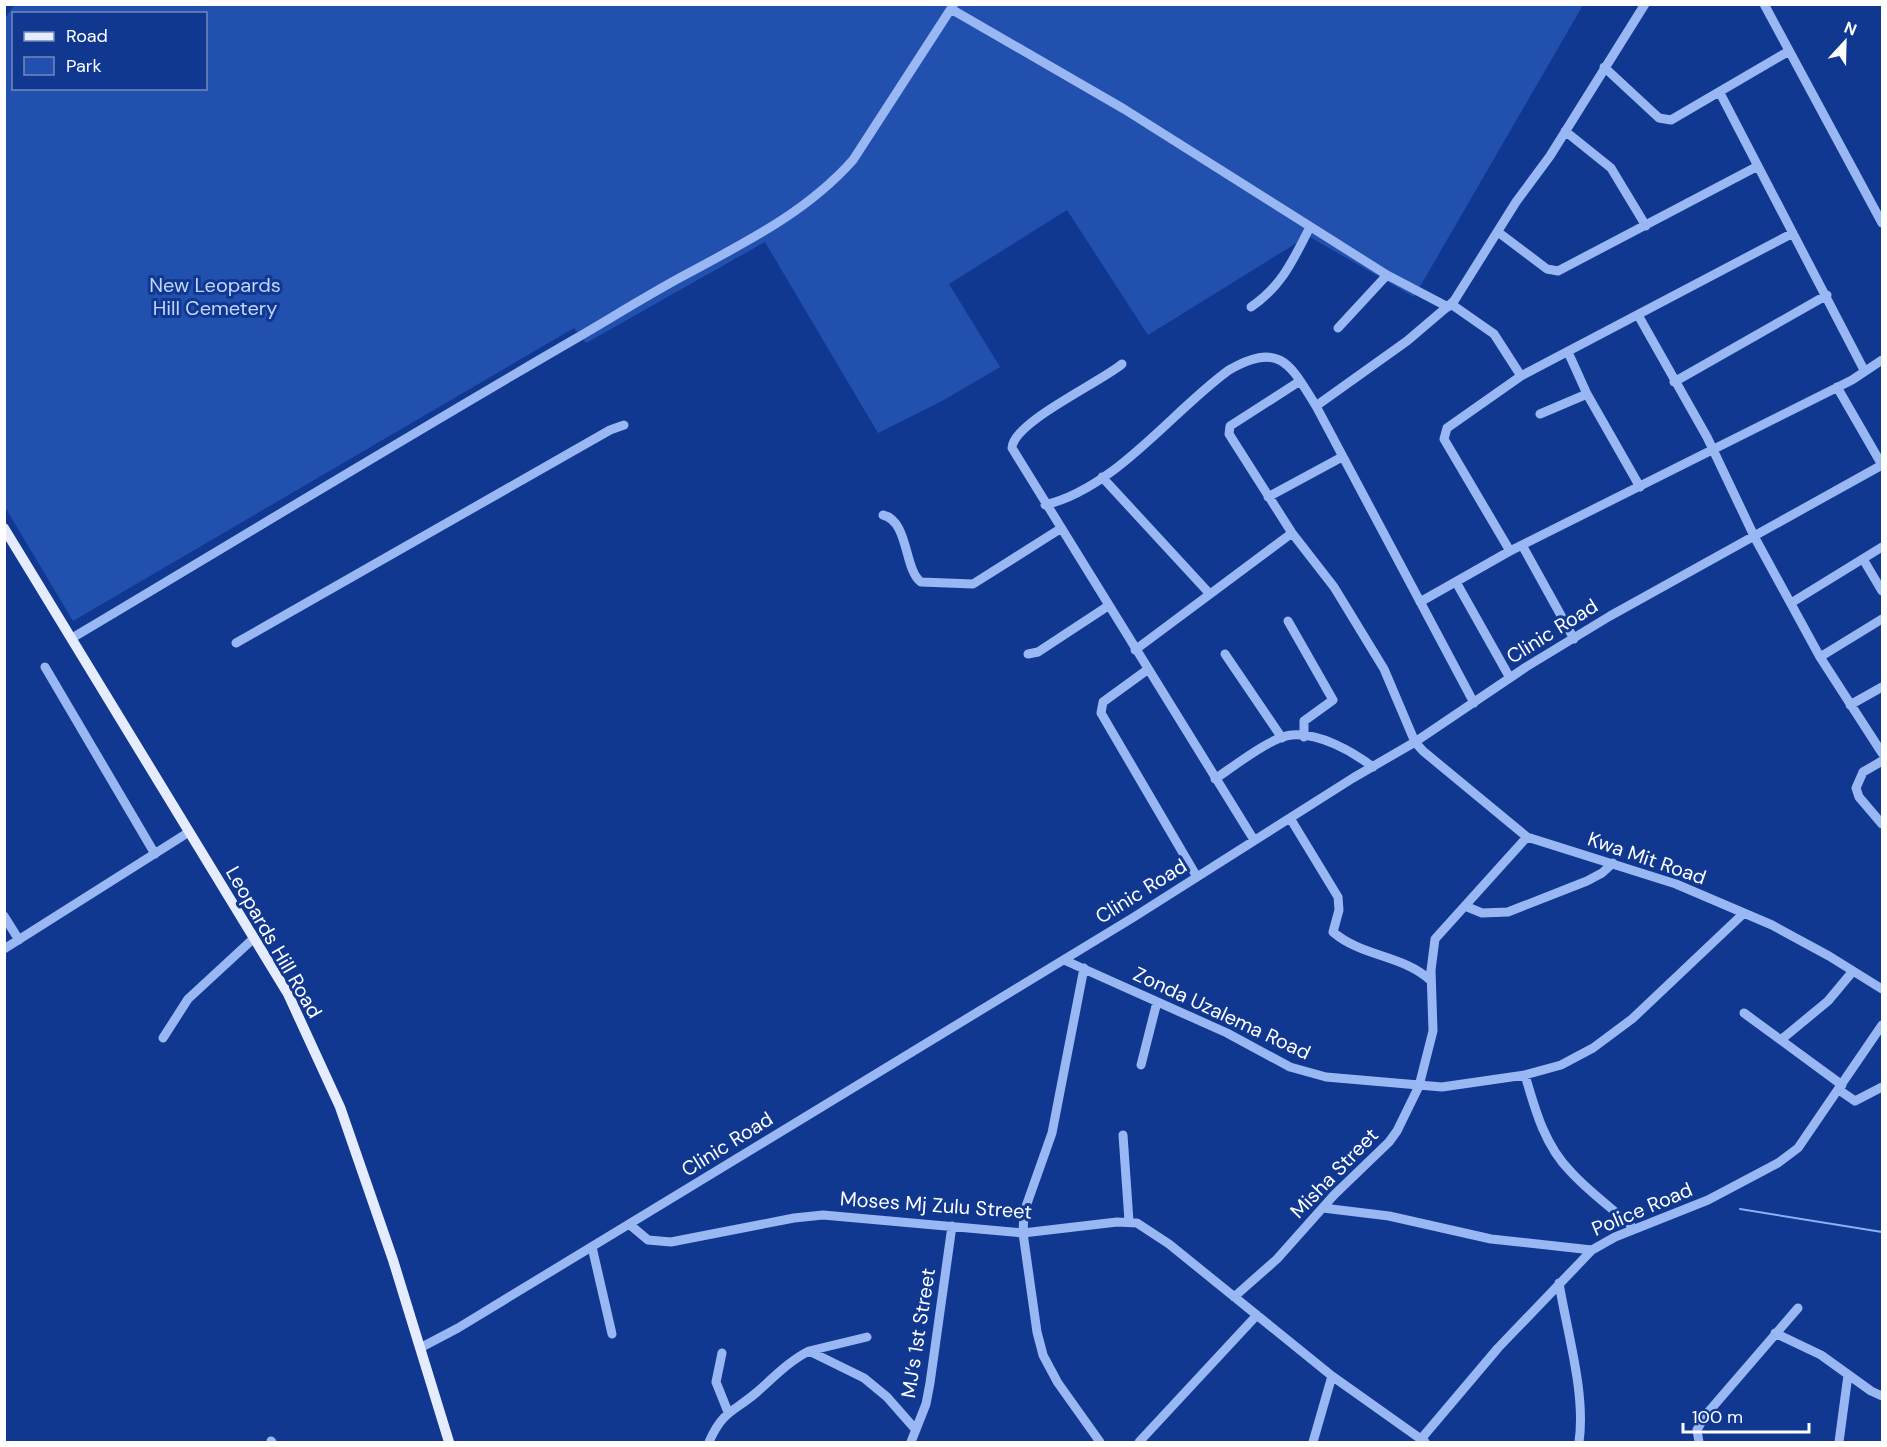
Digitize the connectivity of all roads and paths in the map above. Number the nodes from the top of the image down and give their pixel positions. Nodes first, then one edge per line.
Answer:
1 (1645, 4) edge
2 (1764, 4) edge
3 (952, 7) edge
4 (1789, 51) junction
5 (1604, 68) junction
6 (1720, 93) junction
7 (1565, 131) junction
8 (1758, 166) junction
9 (1882, 223) edge
10 (1646, 225) junction
11 (1310, 227) junction
12 (1498, 232) junction
13 (1792, 232) junction
14 (1387, 275) junction
15 (1827, 295) junction
16 (1449, 306) junction
17 (1251, 308) dead end
18 (1638, 315) junction
19 (1338, 328) dead end
20 (1568, 352) junction
21 (1882, 360) edge
22 (1122, 364) dead end
23 (1864, 370) junction
24 (1521, 376) junction
25 (1300, 381) junction
26 (1674, 382) junction
27 (1837, 387) junction
28 (1587, 394) junction
29 (1316, 406) junction
30 (1540, 414) dead end
31 (624, 425) dead end
32 (1713, 448) junction
33 (1342, 458) junction
34 (1882, 465) edge
35 (1102, 477) junction
36 (1640, 486) junction
37 (1268, 497) junction
38 (1045, 505) junction
39 (883, 515) dead end
40 (4, 528) edge
41 (1060, 529) junction
42 (1292, 533) junction
43 (1755, 538) junction
44 (1522, 545) junction
45 (1882, 547) edge
46 (1510, 551) junction
47 (1863, 559) junction
48 (1456, 582) junction
49 (1882, 591) edge
50 (1209, 593) junction
51 (1420, 602) junction
52 (1791, 603) junction
53 (1108, 606) junction
54 (1882, 619) edge
55 (1288, 621) dead end
56 (72, 638) junction
57 (1574, 639) junction
58 (236, 643) dead end
59 (1135, 650) junction
60 (1028, 654) dead end
61 (1225, 654) dead end
62 (1820, 657) junction
63 (45, 667) dead end
64 (1147, 670) junction
65 (1510, 678) junction
66 (1882, 687) edge
67 (1474, 702) junction
68 (1850, 705) junction
69 (1304, 737) junction
70 (1282, 738) junction
71 (1415, 742) junction
72 (1882, 753) edge
73 (1882, 761) edge
74 (1373, 767) junction
75 (1215, 779) junction
76 (1290, 818) junction
77 (1882, 824) edge
78 (189, 832) junction
79 (1527, 837) junction
80 (1254, 840) junction
81 (155, 854) junction
82 (1613, 863) junction
83 (1197, 877) junction
84 (1466, 906) junction
85 (1744, 913) junction
86 (4, 916) edge
87 (254, 938) junction
88 (19, 939) junction
89 (4, 949) edge
90 (1064, 960) junction
91 (1084, 968) junction
92 (1853, 971) junction
93 (1430, 980) junction
94 (1882, 989) edge
95 (1157, 1002) junction
96 (1744, 1012) dead end
97 (1882, 1025) edge
98 (163, 1038) dead end
99 (1782, 1039) junction
100 (1141, 1065) dead end
101 (1525, 1075) junction
102 (1419, 1086) junction
103 (1840, 1087) junction
104 (1882, 1087) edge
105 (1123, 1135) dead end
106 (1323, 1208) junction
107 (1130, 1221) junction
108 (629, 1224) junction
109 (952, 1226) junction
110 (1634, 1229) junction
111 (1023, 1233) junction
112 (592, 1247) junction
113 (1592, 1250) junction
114 (1559, 1283) junction
115 (1234, 1297) junction
116 (1798, 1308) dead end
117 (1257, 1315) junction
118 (1775, 1333) junction
119 (612, 1334) dead end
120 (867, 1337) dead end
121 (420, 1348) junction
122 (809, 1351) junction
123 (722, 1353) dead end
124 (1848, 1375) junction
125 (1332, 1376) junction
126 (1882, 1396) edge
127 (728, 1412) junction
128 (916, 1431) junction
129 (1096, 1441) edge
130 (1423, 1441) edge
131 (449, 1443) edge
132 (709, 1443) edge
133 (911, 1443) edge
134 (1139, 1443) edge
135 (1313, 1443) edge
136 (1579, 1443) edge
137 (1699, 1443) edge
138 (1839, 1443) edge

1 - 5 street
2 - 4 street
3 - 11 street
3 - 56 street
4 - 6 street
4 - 9 street
5 - 6 street
5 - 7 street
6 - 8 street
7 - 10 street
7 - 12 street
8 - 10 street
8 - 13 street
10 - 12 street
11 - 14 street
11 - 17 street
12 - 16 street
13 - 15 street
13 - 18 street
14 - 16 street
14 - 19 street
15 - 23 street
15 - 26 street
16 - 24 street
16 - 29 street
18 - 20 street
18 - 26 street
20 - 24 street
20 - 28 street
21 - 23 street
22 - 38 street
23 - 27 street
24 - 46 street
25 - 29 street
25 - 35 street
25 - 37 street
26 - 32 street
27 - 32 street
27 - 34 street
28 - 30 street
28 - 36 street
29 - 33 street
31 - 58 street
32 - 36 street
32 - 43 street
33 - 37 street
33 - 51 street
34 - 43 street, Clinic Road
35 - 38 street
35 - 50 street
36 - 44 street
37 - 42 street
38 - 41 street
39 - 41 street
40 - 56 main road, Leopards Hill Road
41 - 53 street
42 - 50 street
42 - 71 street
43 - 52 street
43 - 57 street, Clinic Road
44 - 46 street
44 - 57 street
45 - 47 street
46 - 48 street
47 - 49 street
47 - 52 street
48 - 51 street
48 - 65 street
50 - 59 street
51 - 67 street
52 - 62 street
53 - 59 street
53 - 60 street
54 - 62 street
55 - 69 street
56 - 78 main road, Leopards Hill Road
57 - 65 street, Clinic Road
59 - 64 street
61 - 70 street
62 - 68 street
63 - 81 street
64 - 75 street
64 - 83 street
65 - 67 street, Clinic Road
66 - 68 street
67 - 71 street, Clinic Road
68 - 72 street
69 - 70 street
69 - 74 street
70 - 75 street
71 - 74 street, Clinic Road
71 - 79 street, Kwa Mit Road
73 - 77 street
74 - 76 street, Clinic Road
75 - 80 street
76 - 80 street, Clinic Road
76 - 93 street
78 - 81 street
78 - 87 main road, Leopards Hill Road
79 - 82 street, Kwa Mit Road
79 - 84 street, Misha Street
80 - 83 street, Clinic Road
81 - 88 street
82 - 84 street
82 - 85 street, Kwa Mit Road
83 - 90 street, Clinic Road
84 - 93 street, Misha Street
85 - 92 street, Kwa Mit Road
85 - 101 street, Zonda Uzalema Road
86 - 88 street
87 - 98 street
87 - 121 main road, Leopards Hill Road
88 - 89 street
90 - 91 street, Zonda Uzalema Road
90 - 108 street, Clinic Road
91 - 95 street, Zonda Uzalema Road
91 - 111 street
92 - 94 street, Kwa Mit Road
92 - 99 street
93 - 102 street, Misha Street
95 - 100 street
95 - 102 street, Zonda Uzalema Road
96 - 99 street
97 - 103 street, Police Road
99 - 103 street
101 - 102 street, Zonda Uzalema Road
101 - 110 street
102 - 106 street, Misha Street
103 - 104 street
103 - 110 street, Police Road
105 - 107 street
106 - 113 street
106 - 115 street, Misha Street
107 - 111 street, Moses Mj Zulu Street
107 - 115 street
108 - 109 street, Moses Mj Zulu Street
108 - 112 street, Clinic Road
109 - 111 street, Moses Mj Zulu Street
109 - 128 street, MJ’s 1st Street
110 - 113 street, Police Road
111 - 129 street
112 - 119 street
112 - 121 street, Clinic Road
113 - 114 street, Police Road
114 - 130 street, Police Road
114 - 136 street
115 - 117 street
116 - 118 street
117 - 125 street
117 - 134 street
118 - 124 street
118 - 137 street
120 - 122 street
121 - 131 main road, Leopards Hill Road
122 - 127 street
122 - 128 street
123 - 127 street
124 - 126 street
124 - 138 street
125 - 130 street
125 - 135 street
127 - 132 street
128 - 133 street, MJ’s 1st Street

